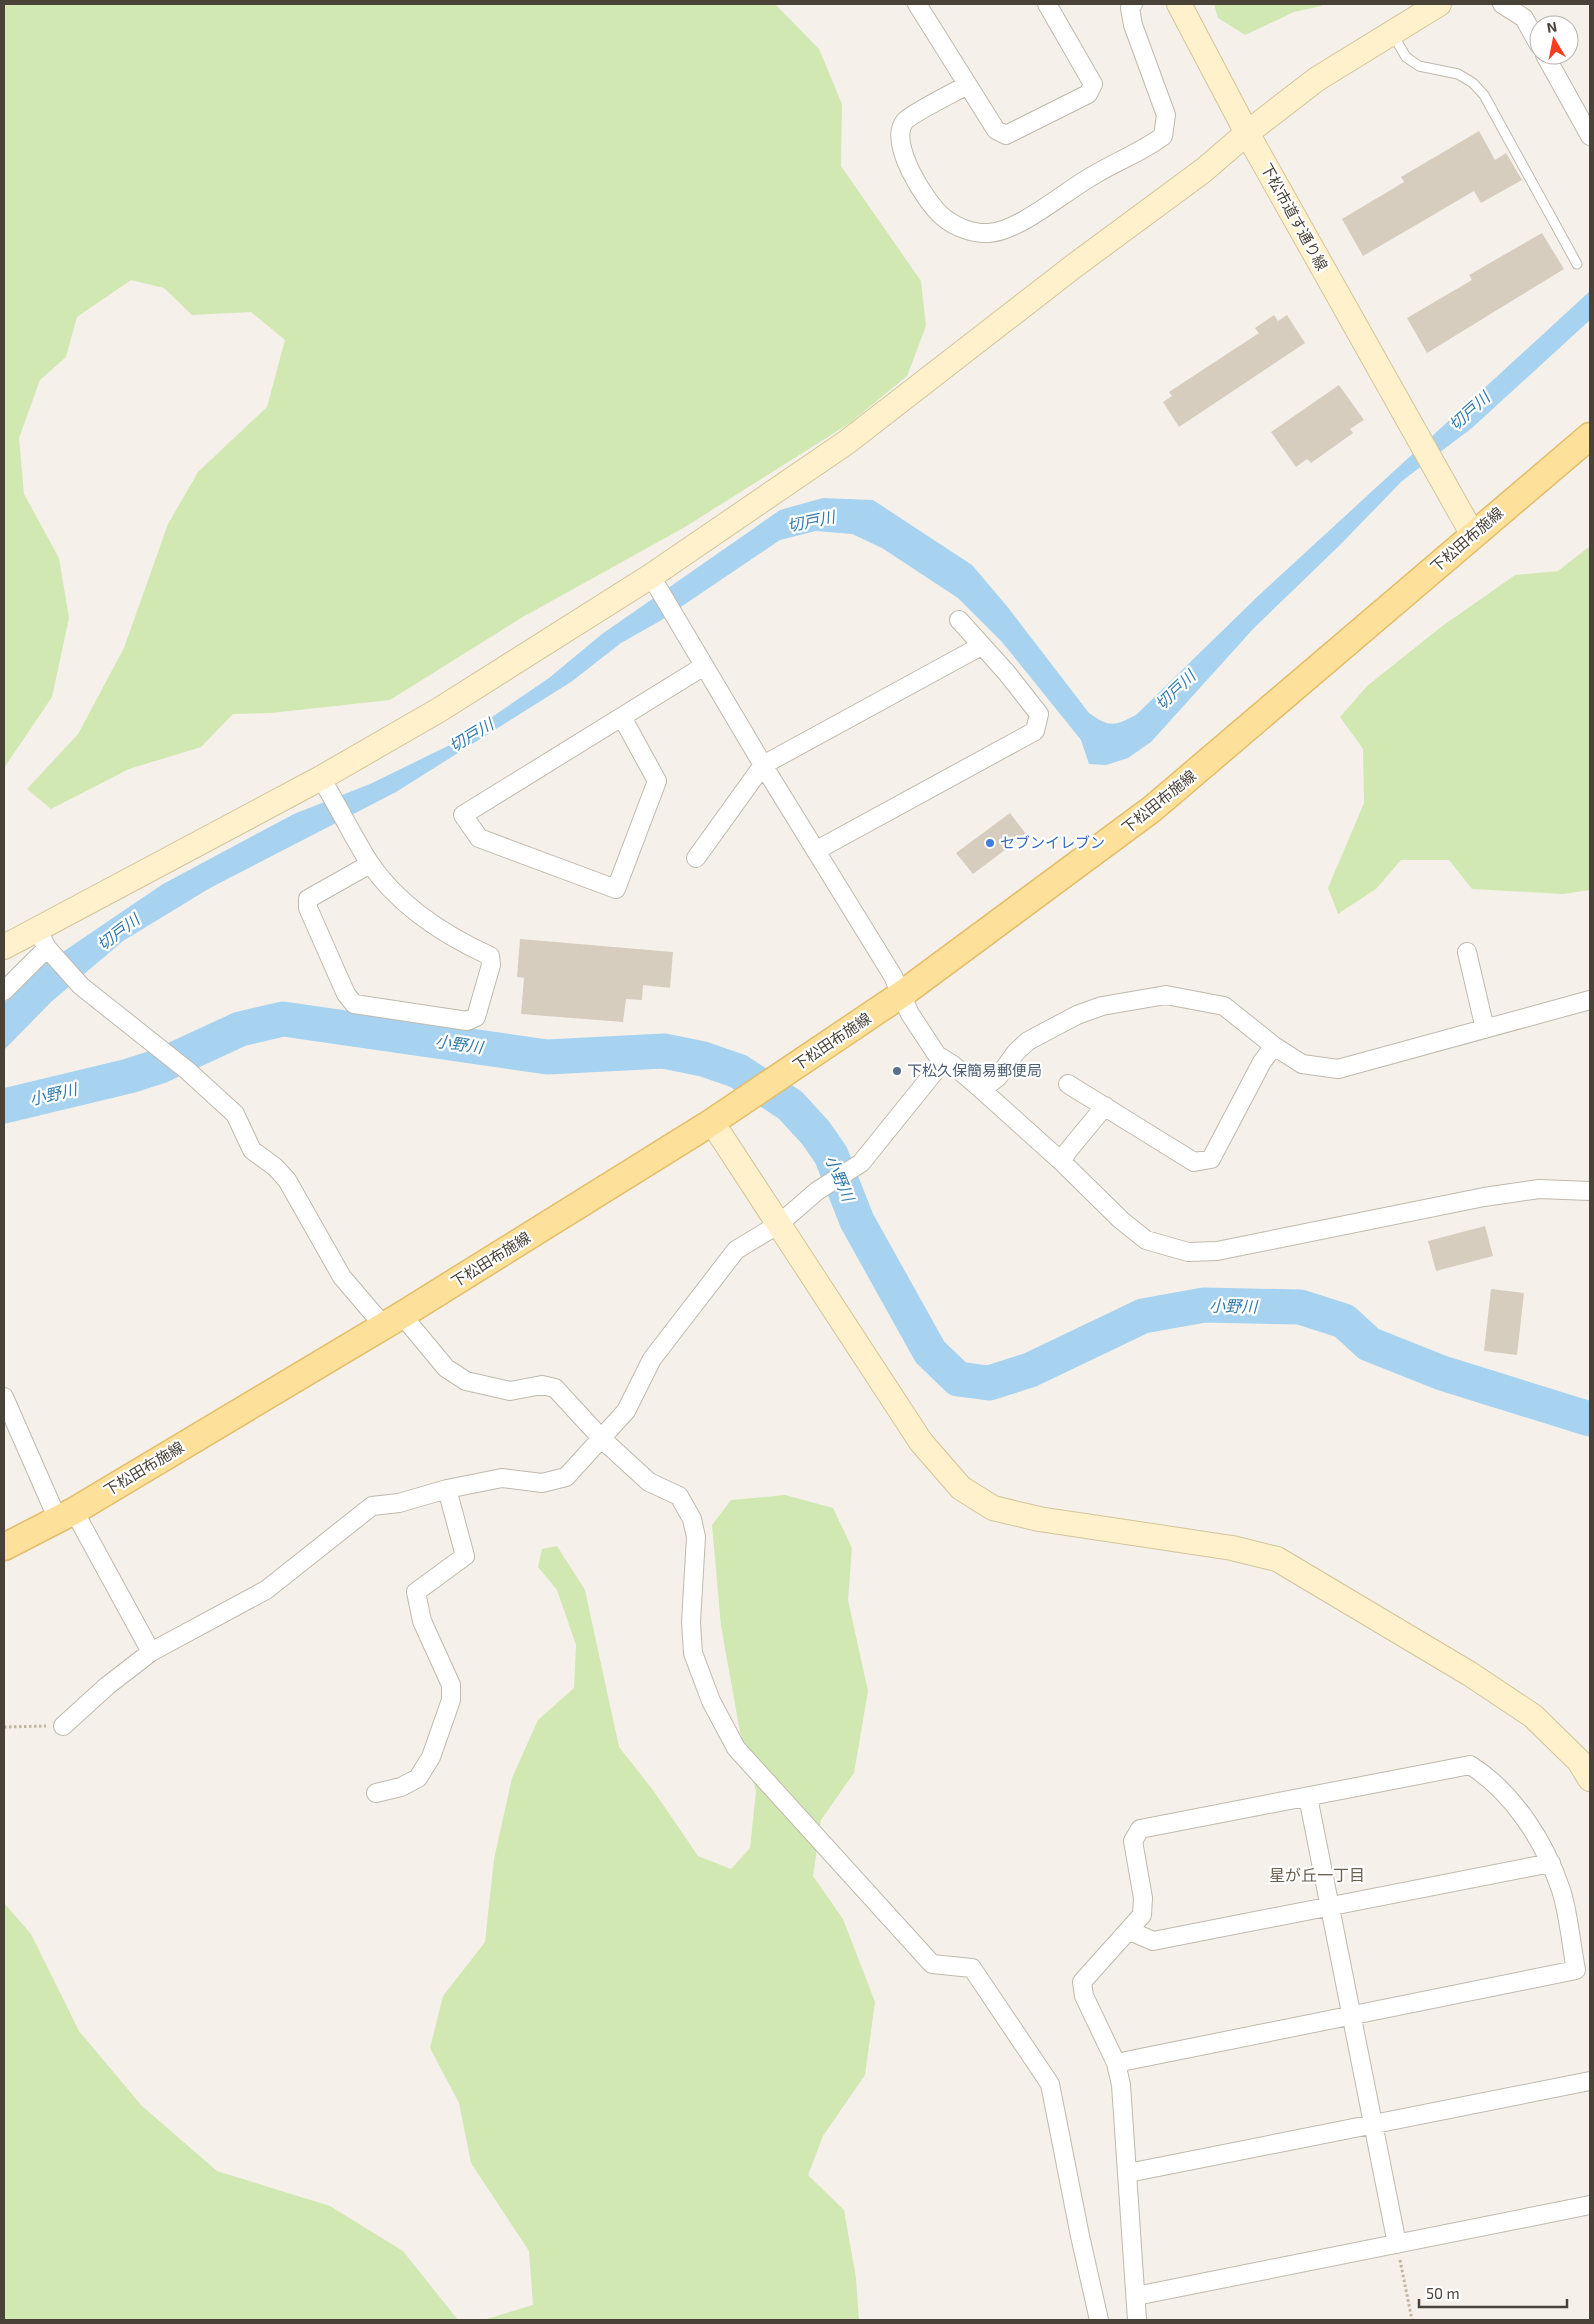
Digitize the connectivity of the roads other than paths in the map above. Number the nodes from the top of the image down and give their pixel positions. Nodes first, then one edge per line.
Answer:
1 (917, 4) edge
2 (1047, 4) edge
3 (1133, 4) edge
4 (1179, 4) edge
5 (1439, 4) edge
6 (1502, 4) edge
7 (1529, 27) edge
8 (1392, 32) junction
9 (1550, 65) edge
10 (967, 85) junction
11 (1247, 133) junction
12 (1590, 136) edge
13 (1577, 264) dead end
14 (1590, 436) edge
15 (1473, 535) junction
16 (655, 581) junction
17 (959, 620) dead end
18 (981, 646) junction
19 (704, 666) junction
20 (622, 717) junction
21 (764, 765) junction
22 (326, 786) junction
23 (817, 850) junction
24 (696, 858) dead end
25 (370, 864) junction
26 (45, 944) junction
27 (4, 947) edge
28 (1467, 952) dead end
29 (4, 990) edge
30 (902, 994) junction
31 (1590, 1000) edge
32 (1485, 1029) junction
33 (1274, 1046) junction
34 (944, 1060) junction
35 (1068, 1084) dead end
36 (982, 1090) junction
37 (1104, 1106) junction
38 (712, 1122) junction
39 (1062, 1162) junction
40 (1590, 1191) edge
41 (779, 1224) junction
42 (393, 1320) junction
43 (4, 1397) edge
44 (602, 1439) junction
45 (447, 1489) junction
46 (66, 1515) junction
47 (4, 1547) edge
48 (152, 1652) junction
49 (63, 1726) road end
50 (1590, 1779) edge
51 (376, 1793) dead end
52 (1308, 1797) junction
53 (1551, 1863) junction
54 (1331, 1906) junction
55 (1130, 1931) junction
56 (1352, 2015) junction
57 (1116, 2063) junction
58 (1590, 2081) edge
59 (1374, 2124) junction
60 (1128, 2173) junction
61 (1590, 2205) edge
62 (1397, 2244) junction
63 (1136, 2296) junction
64 (1099, 2320) edge
65 (1138, 2320) edge

1 - 10 street
2 - 10 street
3 - 10 street
4 - 11 street, 下松市道す通り線
5 - 8 street
6 - 7 street
8 - 11 street
8 - 13 lane
9 - 12 street
11 - 15 street, 下松市道す通り線
11 - 16 street
14 - 15 main road, 下松田布施線
15 - 30 main road, 下松田布施線
16 - 19 street
16 - 22 street
17 - 18 street
18 - 21 street
18 - 23 street
19 - 20 street
19 - 21 street
20 - 20 street
21 - 23 street
21 - 24 street
22 - 25 street
22 - 26 street
23 - 30 street
25 - 25 street
26 - 27 street
26 - 29 street
26 - 42 street
28 - 32 street
30 - 34 street
30 - 38 main road, 下松田布施線
31 - 32 street
32 - 33 street
33 - 36 street
33 - 37 street
34 - 36 street
34 - 41 street
35 - 37 street
36 - 39 street
37 - 39 street
38 - 41 street
38 - 42 main road, 下松田布施線
39 - 40 street
41 - 44 street
41 - 50 street
42 - 44 street
42 - 46 main road, 下松田布施線
43 - 46 street
44 - 45 street
44 - 64 street
45 - 48 street
45 - 51 street
46 - 47 main road, 下松田布施線
46 - 48 street
48 - 49 street
52 - 53 street
52 - 54 street
52 - 55 street
53 - 54 street
53 - 56 street
54 - 55 street
54 - 56 street
55 - 57 street
56 - 57 street
56 - 59 street
57 - 60 street
58 - 59 street
59 - 60 street
59 - 62 street
60 - 63 street
61 - 62 street
62 - 63 street
63 - 65 street

